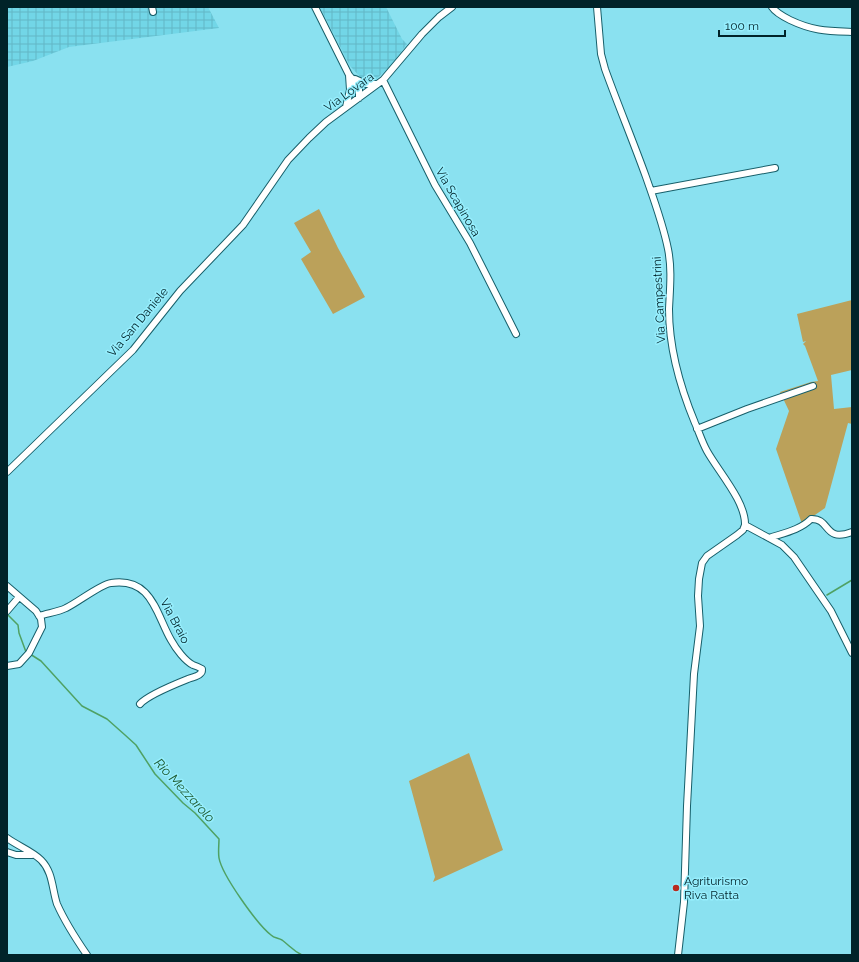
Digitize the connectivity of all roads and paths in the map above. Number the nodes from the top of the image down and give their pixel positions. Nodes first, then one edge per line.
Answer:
1 (315, 7) edge
2 (452, 7) edge
3 (597, 7) edge
4 (772, 7) edge
5 (852, 32) edge
6 (349, 75) junction
7 (381, 82) junction
8 (350, 90) junction
9 (359, 98) junction
10 (346, 107) junction
11 (775, 168) dead end
12 (651, 191) junction
13 (262, 197) joint
14 (516, 334) dead end
15 (813, 386) dead end
16 (697, 429) junction
17 (7, 472) edge
18 (745, 525) junction
19 (852, 532) edge
20 (769, 538) junction
21 (7, 586) edge
22 (19, 597) junction
23 (7, 611) edge
24 (39, 616) junction
25 (852, 653) edge
26 (7, 666) edge
27 (140, 704) dead end
28 (7, 838) edge
29 (7, 852) edge
30 (33, 855) junction
31 (87, 955) edge
32 (678, 955) edge

1 - 6 street
2 - 7 street, Via Lovara
3 - 12 street, Via Campestrini
4 - 5 street
6 - 7 street
6 - 8 street
6 - 9 street
7 - 9 street, Via Lovara
7 - 14 street, Via Scapinosa
8 - 9 street
8 - 10 street
9 - 10 street, Via Lovara
10 - 13 street, Via Lovara
11 - 12 street
12 - 16 street, Via Campestrini
13 - 17 street, Via San Daniele
15 - 16 street
16 - 18 street, Via Campestrini
18 - 20 street
18 - 32 street
19 - 20 street
20 - 25 street
21 - 22 street
22 - 23 street
22 - 24 street
24 - 26 street
24 - 27 street, Via Braio
28 - 30 street
29 - 30 street
30 - 31 street

